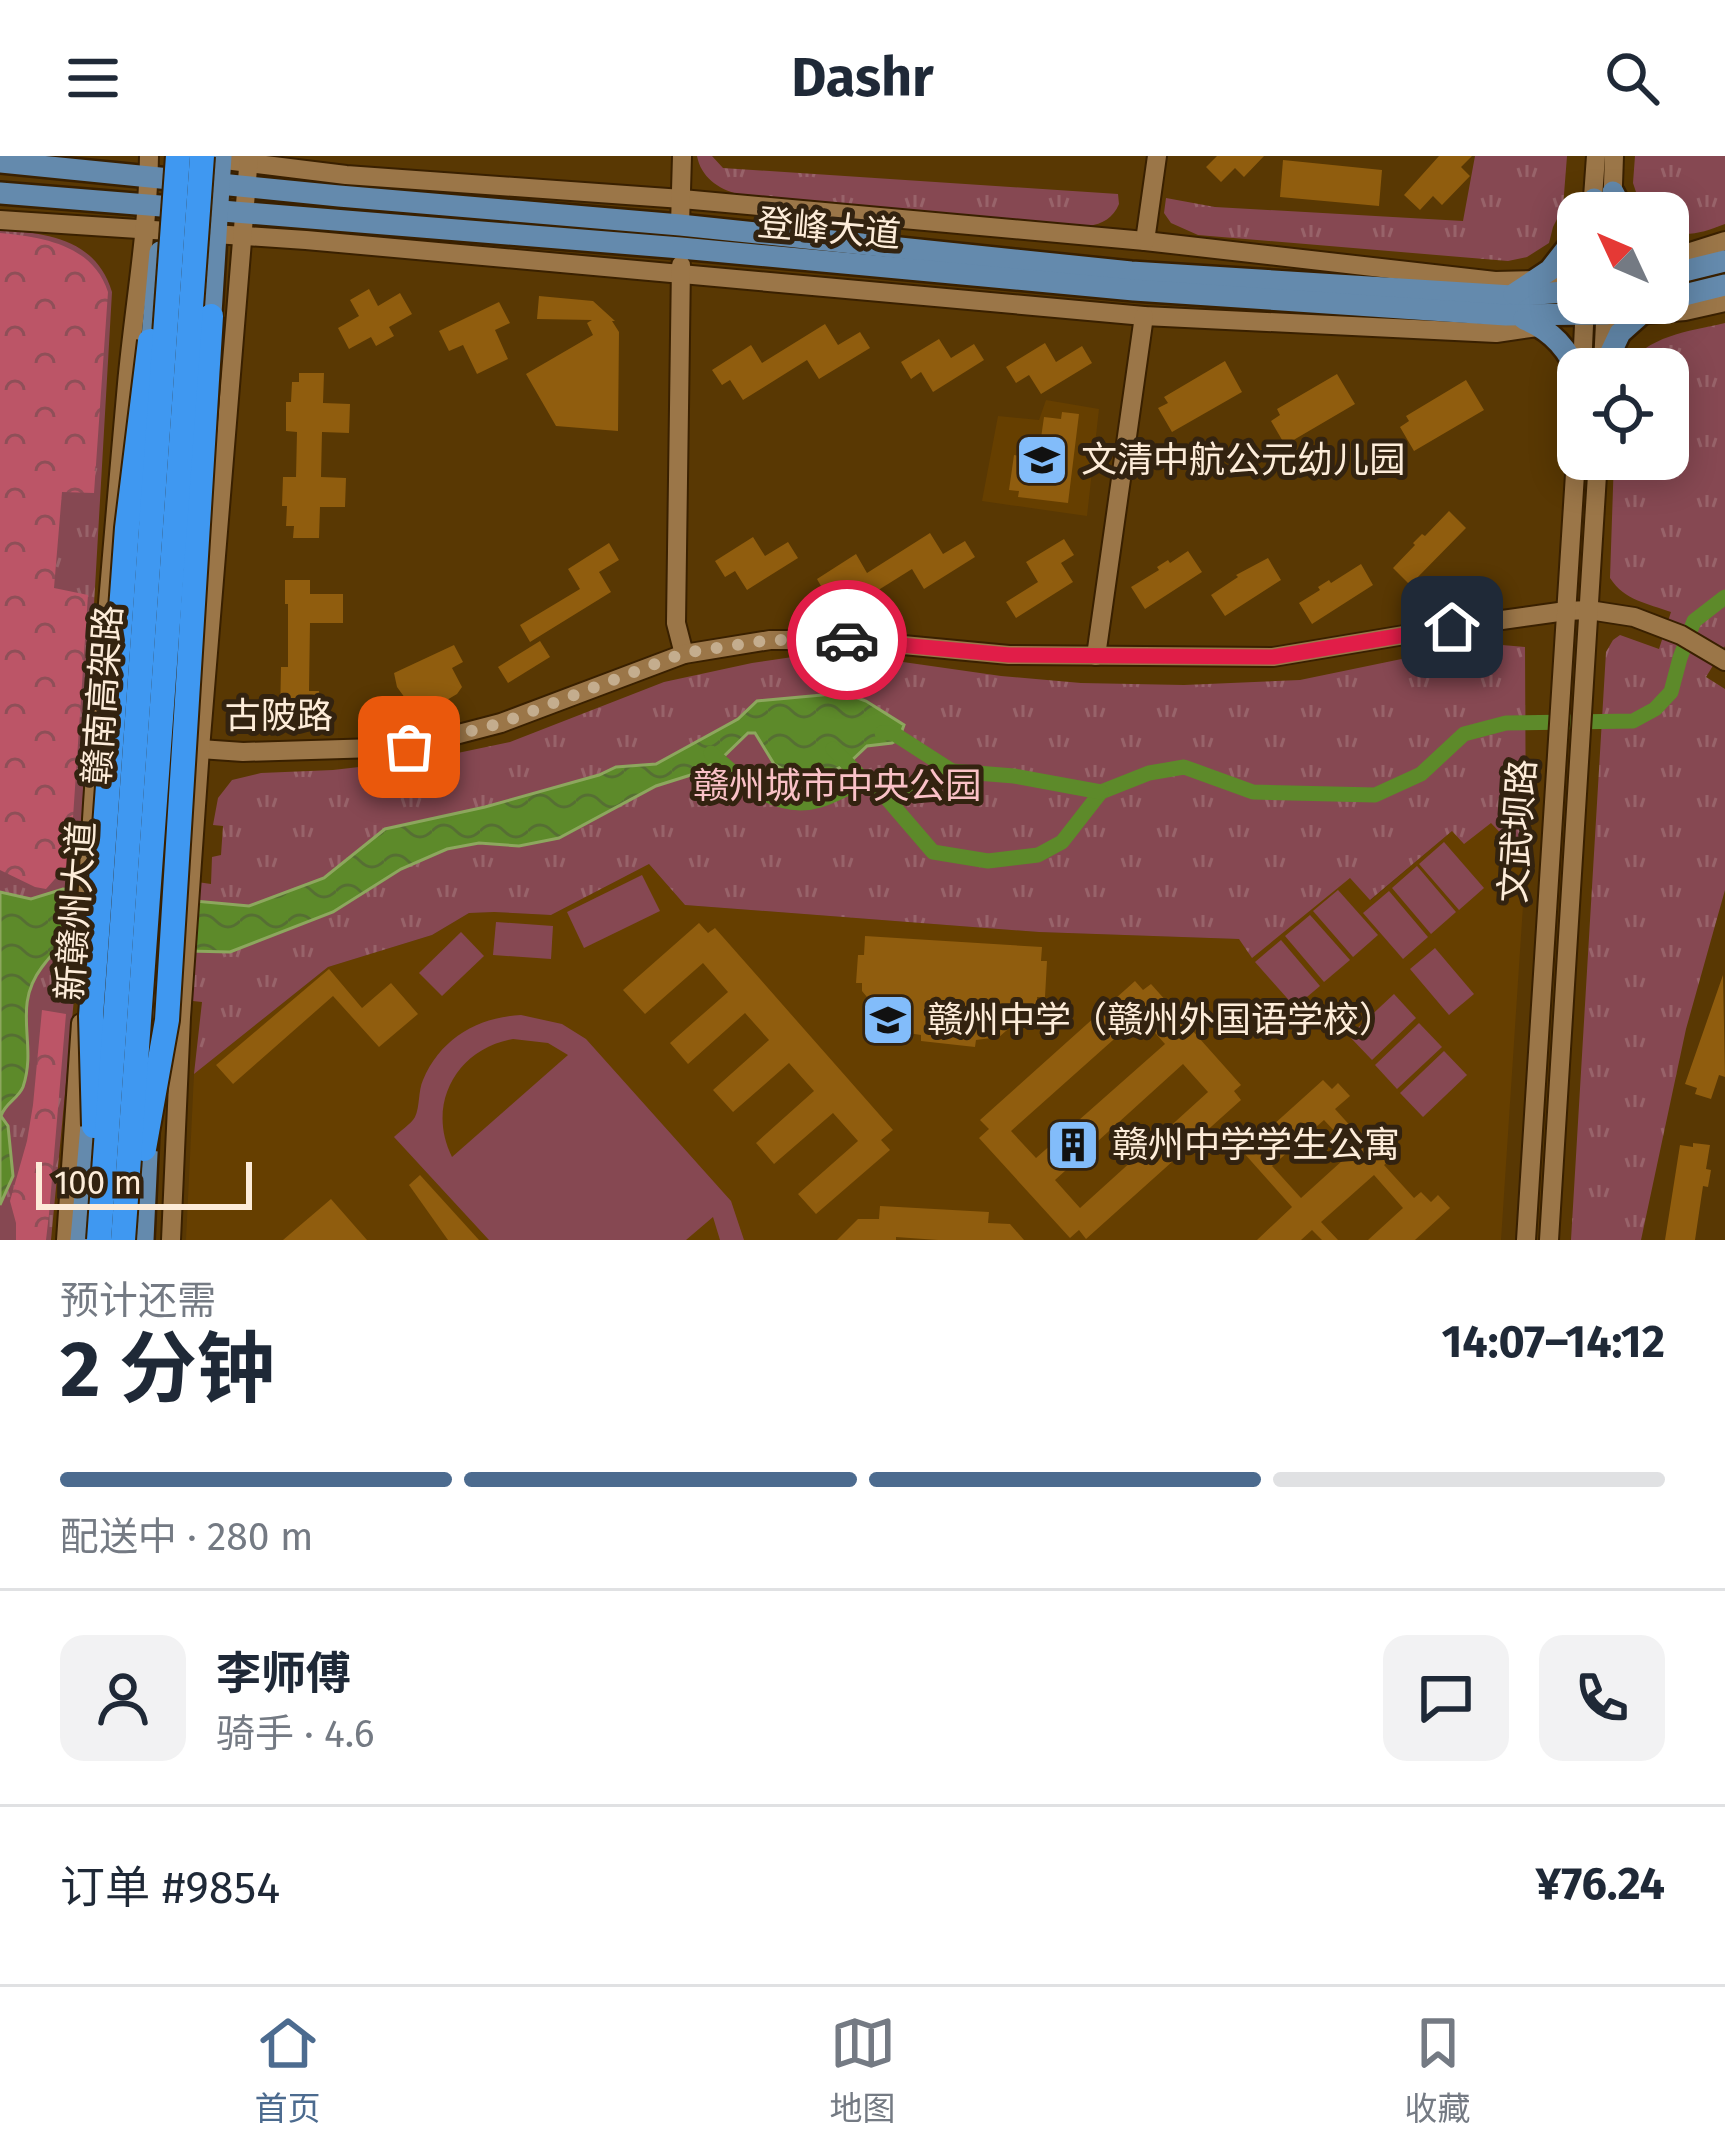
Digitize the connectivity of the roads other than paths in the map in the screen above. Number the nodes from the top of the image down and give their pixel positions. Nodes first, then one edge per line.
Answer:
1 (193, 156) edge
2 (682, 156) edge
3 (1157, 156) edge
4 (1596, 156) edge
5 (1614, 156) edge
6 (214, 157) edge
7 (249, 159) edge
8 (0, 162) edge
9 (162, 164) edge
10 (218, 184) junction
11 (246, 187) junction
12 (1599, 192) edge
13 (1604, 192) edge
14 (0, 193) edge
15 (682, 199) junction
16 (155, 205) junction
17 (244, 212) junction
18 (0, 220) edge
19 (216, 222) junction
20 (680, 225) junction
21 (153, 229) junction
22 (242, 236) junction
23 (1145, 241) junction
24 (1725, 241) edge
25 (682, 248) junction
26 (1689, 259) edge
27 (1725, 260) edge
28 (1557, 263) edge
29 (1689, 265) edge
30 (681, 272) junction
31 (1538, 280) junction
32 (1557, 284) edge
33 (1725, 285) edge
34 (1557, 293) edge
35 (1689, 295) edge
36 (1725, 302) edge
37 (1509, 306) junction
38 (154, 309) junction
39 (1557, 309) edge
40 (1689, 309) edge
41 (211, 316) junction
42 (1144, 316) junction
43 (1557, 322) edge
44 (1632, 324) edge
45 (1540, 326) junction
46 (1564, 348) edge
47 (1613, 348) edge
48 (1575, 480) edge
49 (1597, 480) edge
50 (1566, 610) junction
51 (1589, 610) junction
52 (684, 653) junction
53 (1096, 656) junction
54 (1725, 661) edge
55 (200, 749) junction
56 (91, 1016) junction
57 (66, 1240) edge
58 (81, 1240) edge
59 (98, 1240) edge
60 (125, 1240) edge
61 (142, 1240) edge
62 (171, 1240) edge
63 (1526, 1240) edge
64 (1549, 1240) edge

1 - 6 street
2 - 15 street
3 - 23 street
4 - 12 street
5 - 13 street
6 - 7 street
6 - 10 main road
6 - 60 highway, 赣南高架路, bridge
7 - 11 street
7 - 15 street
8 - 9 main road, 登峰大道
9 - 10 main road, 登峰大道
9 - 16 main road, 新赣州大道
9 - 59 highway, 赣南高架路, bridge
10 - 11 main road, 登峰大道
10 - 19 main road
11 - 17 street
11 - 20 main road, 登峰大道
14 - 16 main road, 登峰大道
15 - 20 street
15 - 23 street
16 - 19 main road, 登峰大道
16 - 21 main road, 新赣州大道
17 - 19 main road, 登峰大道
17 - 22 street
17 - 25 main road, 登峰大道
18 - 21 street
19 - 21 street
19 - 22 street
19 - 41 main road
20 - 37 main road, 登峰大道
21 - 38 main road, 新赣州大道
21 - 56 street
22 - 30 street
22 - 55 street
23 - 31 street
24 - 26 street
25 - 30 street
25 - 37 main road, 登峰大道
27 - 29 main road
28 - 31 main road
30 - 42 street
30 - 52 street
31 - 32 street
31 - 37 main road
33 - 35 main road, 登峰大道
34 - 37 main road, 登峰大道
36 - 40 street
37 - 39 main road, 登峰大道
37 - 45 main road
38 - 56 main road, 新赣州大道
38 - 59 highway, bridge
41 - 60 highway, bridge
41 - 61 main road
42 - 45 street
42 - 53 street
43 - 45 street
44 - 47 main road
45 - 46 main road
48 - 50 street, 文武坝路
49 - 51 street, 文武坝路
50 - 51 street, 古陂路
50 - 53 street, 古陂路
50 - 63 street, 文武坝路
51 - 54 street, 古陂路
51 - 64 street, 文武坝路
52 - 53 street, 古陂路
52 - 55 street, 古陂路
55 - 62 street
56 - 57 street
56 - 58 main road, 新赣州大道

